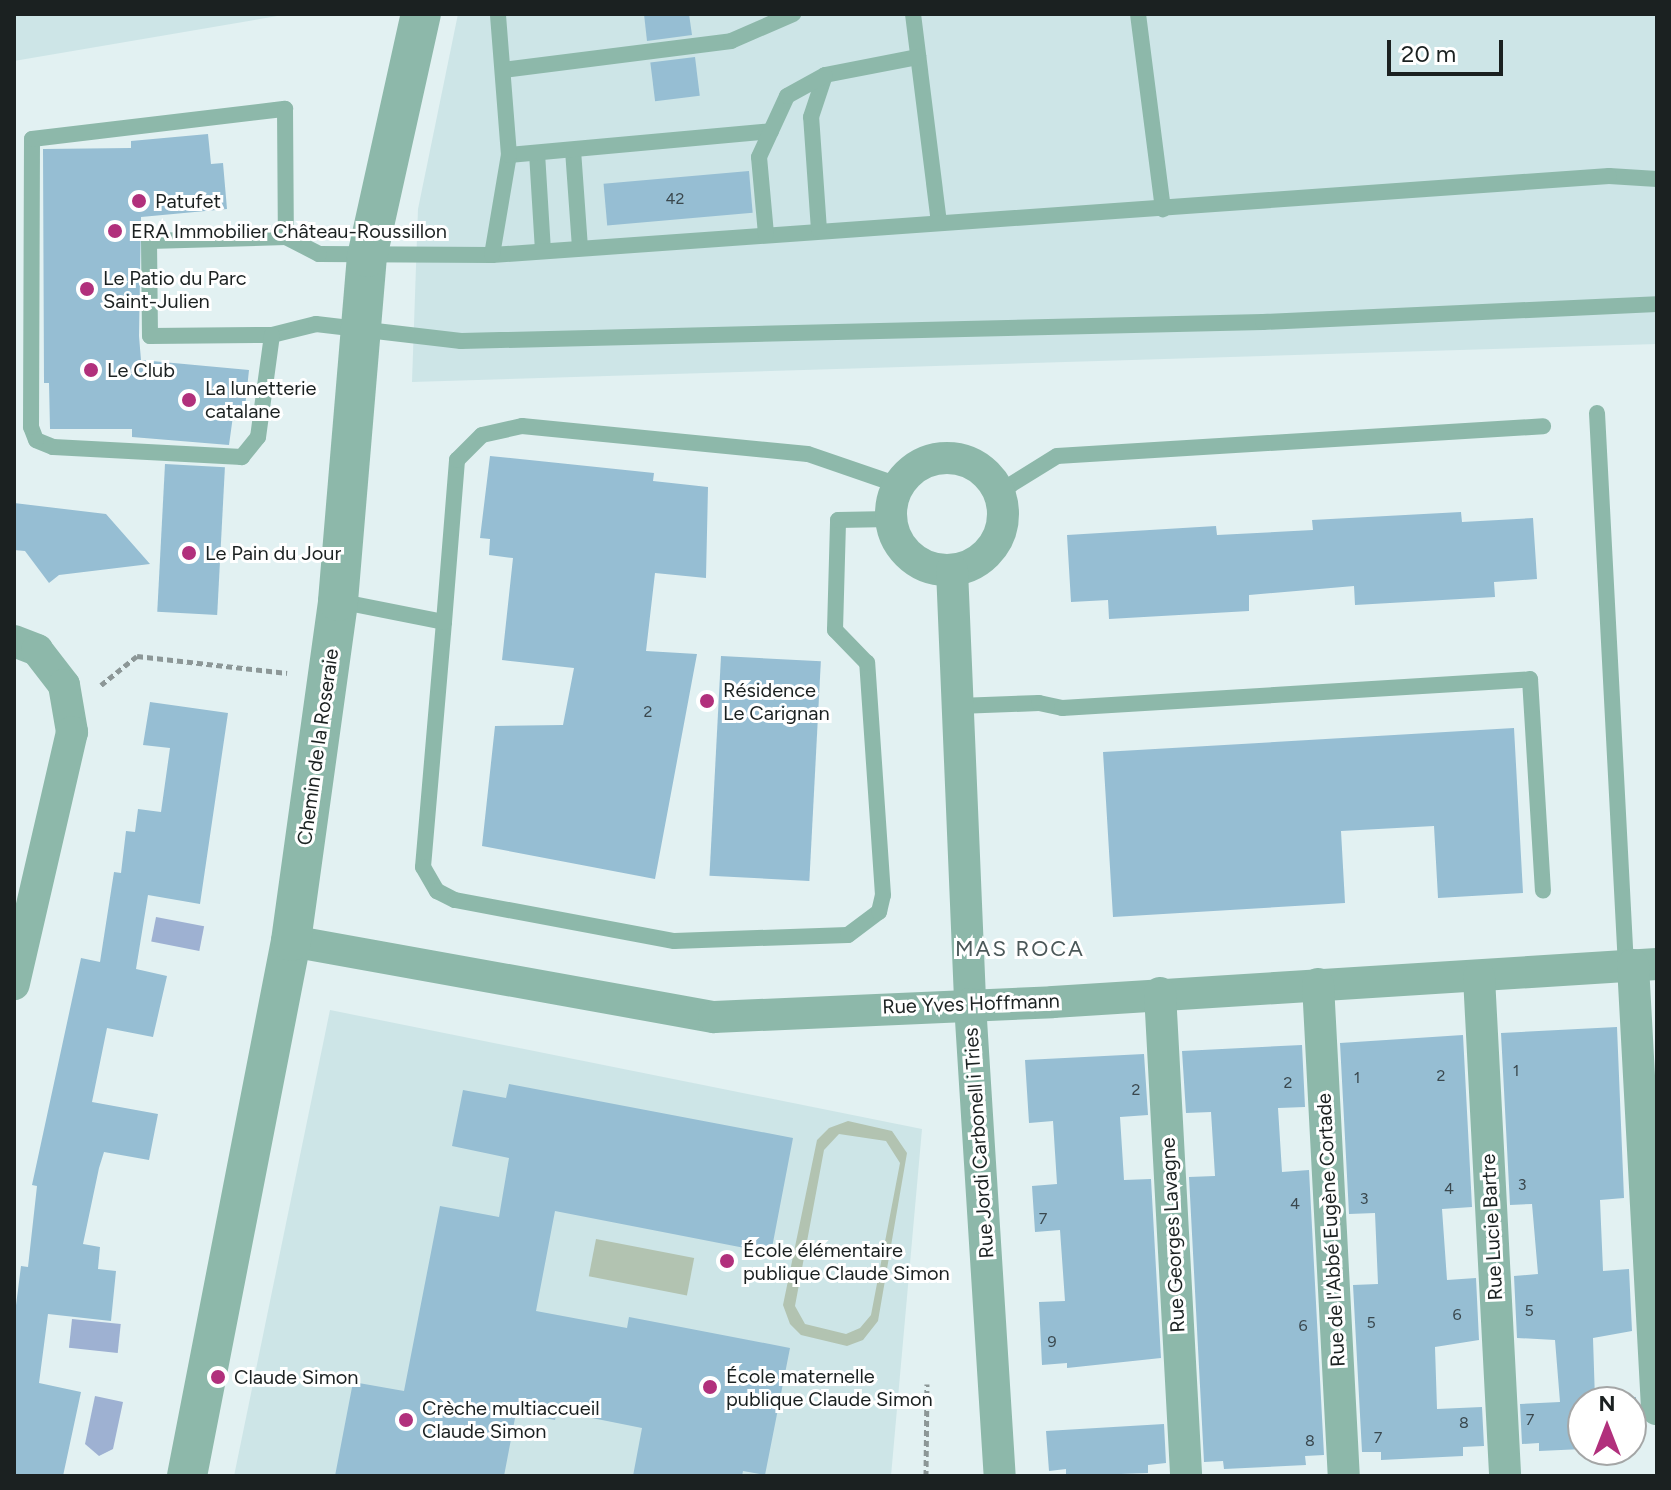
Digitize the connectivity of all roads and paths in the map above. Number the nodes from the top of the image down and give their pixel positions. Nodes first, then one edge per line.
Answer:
1 (421, 14) edge
2 (498, 14) edge
3 (793, 14) edge
4 (913, 14) edge
5 (1138, 14) edge
6 (918, 57) junction
7 (503, 70) junction
8 (825, 75) junction
9 (771, 131) junction
10 (573, 150) junction
11 (537, 153) junction
12 (509, 155) junction
13 (1657, 179) edge
14 (1163, 209) junction
15 (939, 222) junction
16 (819, 230) junction
17 (766, 234) junction
18 (286, 237) junction
19 (580, 248) junction
20 (543, 251) junction
21 (492, 255) junction
22 (367, 257) junction
23 (1657, 304) edge
24 (362, 327) junction
25 (272, 335) junction
26 (1597, 413) dead end
27 (1543, 426) dead end
28 (898, 485) junction
29 (999, 492) junction
30 (890, 519) junction
31 (952, 570) junction
32 (338, 601) junction
33 (444, 622) junction
34 (14, 641) edge
35 (328, 679) junction
36 (958, 706) junction
37 (68, 710) junction
38 (1543, 891) dead end
39 (291, 941) junction
40 (1639, 965) edge
41 (1479, 977) junction
42 (14, 984) edge
43 (1318, 984) junction
44 (1160, 993) junction
45 (970, 1004) junction
46 (927, 1384) dead end
47 (1657, 1409) edge
48 (187, 1476) edge
49 (926, 1476) edge
50 (1000, 1476) edge
51 (1186, 1476) edge
52 (1344, 1476) edge
53 (1505, 1476) edge

1 - 22 street, Chemin de la Roseraie
2 - 7 lane
3 - 7 lane
4 - 6 lane
5 - 14 lane
6 - 8 lane
6 - 15 lane
7 - 12 lane
8 - 9 lane
8 - 16 lane
9 - 10 lane
9 - 17 lane
10 - 11 lane
10 - 19 lane
11 - 12 lane
11 - 20 lane
12 - 21 lane
13 - 14 lane
14 - 15 lane
15 - 16 lane
16 - 17 lane
17 - 19 lane
18 - 22 lane
18 - 25 lane
18 - 25 lane
19 - 20 lane
20 - 21 lane
21 - 22 lane
22 - 24 street, Chemin de la Roseraie
23 - 24 lane
24 - 25 lane
24 - 32 street, Chemin de la Roseraie
26 - 40 lane
27 - 29 lane
28 - 29 street
28 - 30 street
28 - 33 lane
29 - 31 street
30 - 31 street
30 - 33 lane
31 - 36 street, Rue Jordi Carbonell i Tries
32 - 33 lane
32 - 35 street, Chemin de la Roseraie
34 - 37 street
35 - 37 path
35 - 39 street, Chemin de la Roseraie
36 - 38 lane
36 - 45 street, Rue Jordi Carbonell i Tries
37 - 42 street
39 - 45 street, Rue Yves Hoffmann
39 - 48 street, Chemin de la Roseraie
40 - 41 street, Rue Yves Hoffmann
40 - 47 street
41 - 43 street, Rue Yves Hoffmann
41 - 53 street, Rue Lucie Bartre
43 - 44 street, Rue Yves Hoffmann
43 - 52 street, Rue de l'Abbé Eugène Cortade
44 - 45 street, Rue Yves Hoffmann
44 - 51 street, Rue Georges Lavagne
45 - 50 street, Rue Jordi Carbonell i Tries
46 - 49 path

